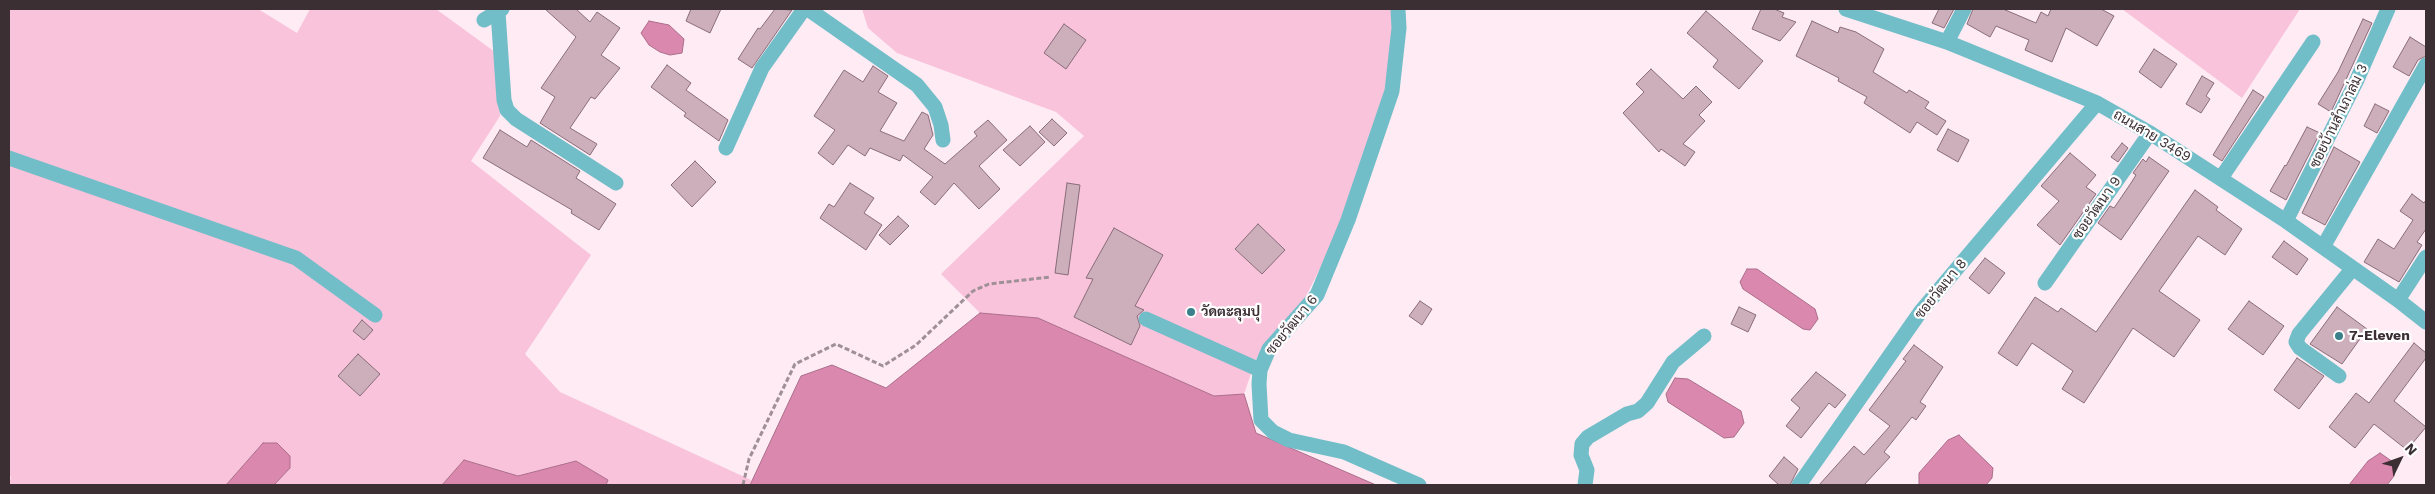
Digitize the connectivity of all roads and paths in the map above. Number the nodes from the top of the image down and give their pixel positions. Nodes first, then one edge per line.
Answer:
1 (806, 9) edge
2 (1398, 9) edge
3 (1846, 9) edge
4 (1964, 9) edge
5 (2388, 9) edge
6 (500, 10) edge
7 (484, 20) dead end
8 (1947, 42) junction
9 (2313, 42) dead end
10 (2426, 65) edge
11 (2097, 103) junction
12 (2150, 133) junction
13 (943, 140) dead end
14 (726, 148) dead end
15 (9, 158) edge
16 (2221, 178) junction
17 (616, 183) dead end
18 (2286, 221) junction
19 (2323, 247) junction
20 (2426, 257) edge
21 (2353, 268) junction
22 (1050, 277) dead end
23 (2044, 283) dead end
24 (2398, 300) junction
25 (375, 315) dead end
26 (1146, 319) dead end
27 (2426, 322) edge
28 (1704, 336) dead end
29 (1260, 370) junction
30 (2339, 376) dead end
31 (743, 485) edge
32 (1419, 485) edge
33 (1586, 485) edge
34 (1799, 485) edge

1 - 13 street
1 - 14 street
2 - 29 street, ซอยวัฒนา 6
3 - 8 street, ถนนสาย 3469
4 - 8 street
5 - 18 street, ซอยบ้านสำเภาล่ม 3
6 - 7 street
6 - 17 street
8 - 11 street, ถนนสาย 3469
9 - 16 street
10 - 19 street
11 - 12 street, ถนนสาย 3469
11 - 34 street, ซอยวัฒนา 8
12 - 16 street, ถนนสาย 3469
12 - 23 street, ซอยวัฒนา 9
15 - 25 street
16 - 18 street, ถนนสาย 3469
18 - 19 street, ถนนสาย 3469
19 - 21 street, ถนนสาย 3469
20 - 24 street
21 - 24 street, ถนนสาย 3469
21 - 30 street
22 - 31 path
24 - 27 street, ถนนสาย 3469
26 - 29 street
28 - 33 street
29 - 32 street, ซอยวัฒนา 6

